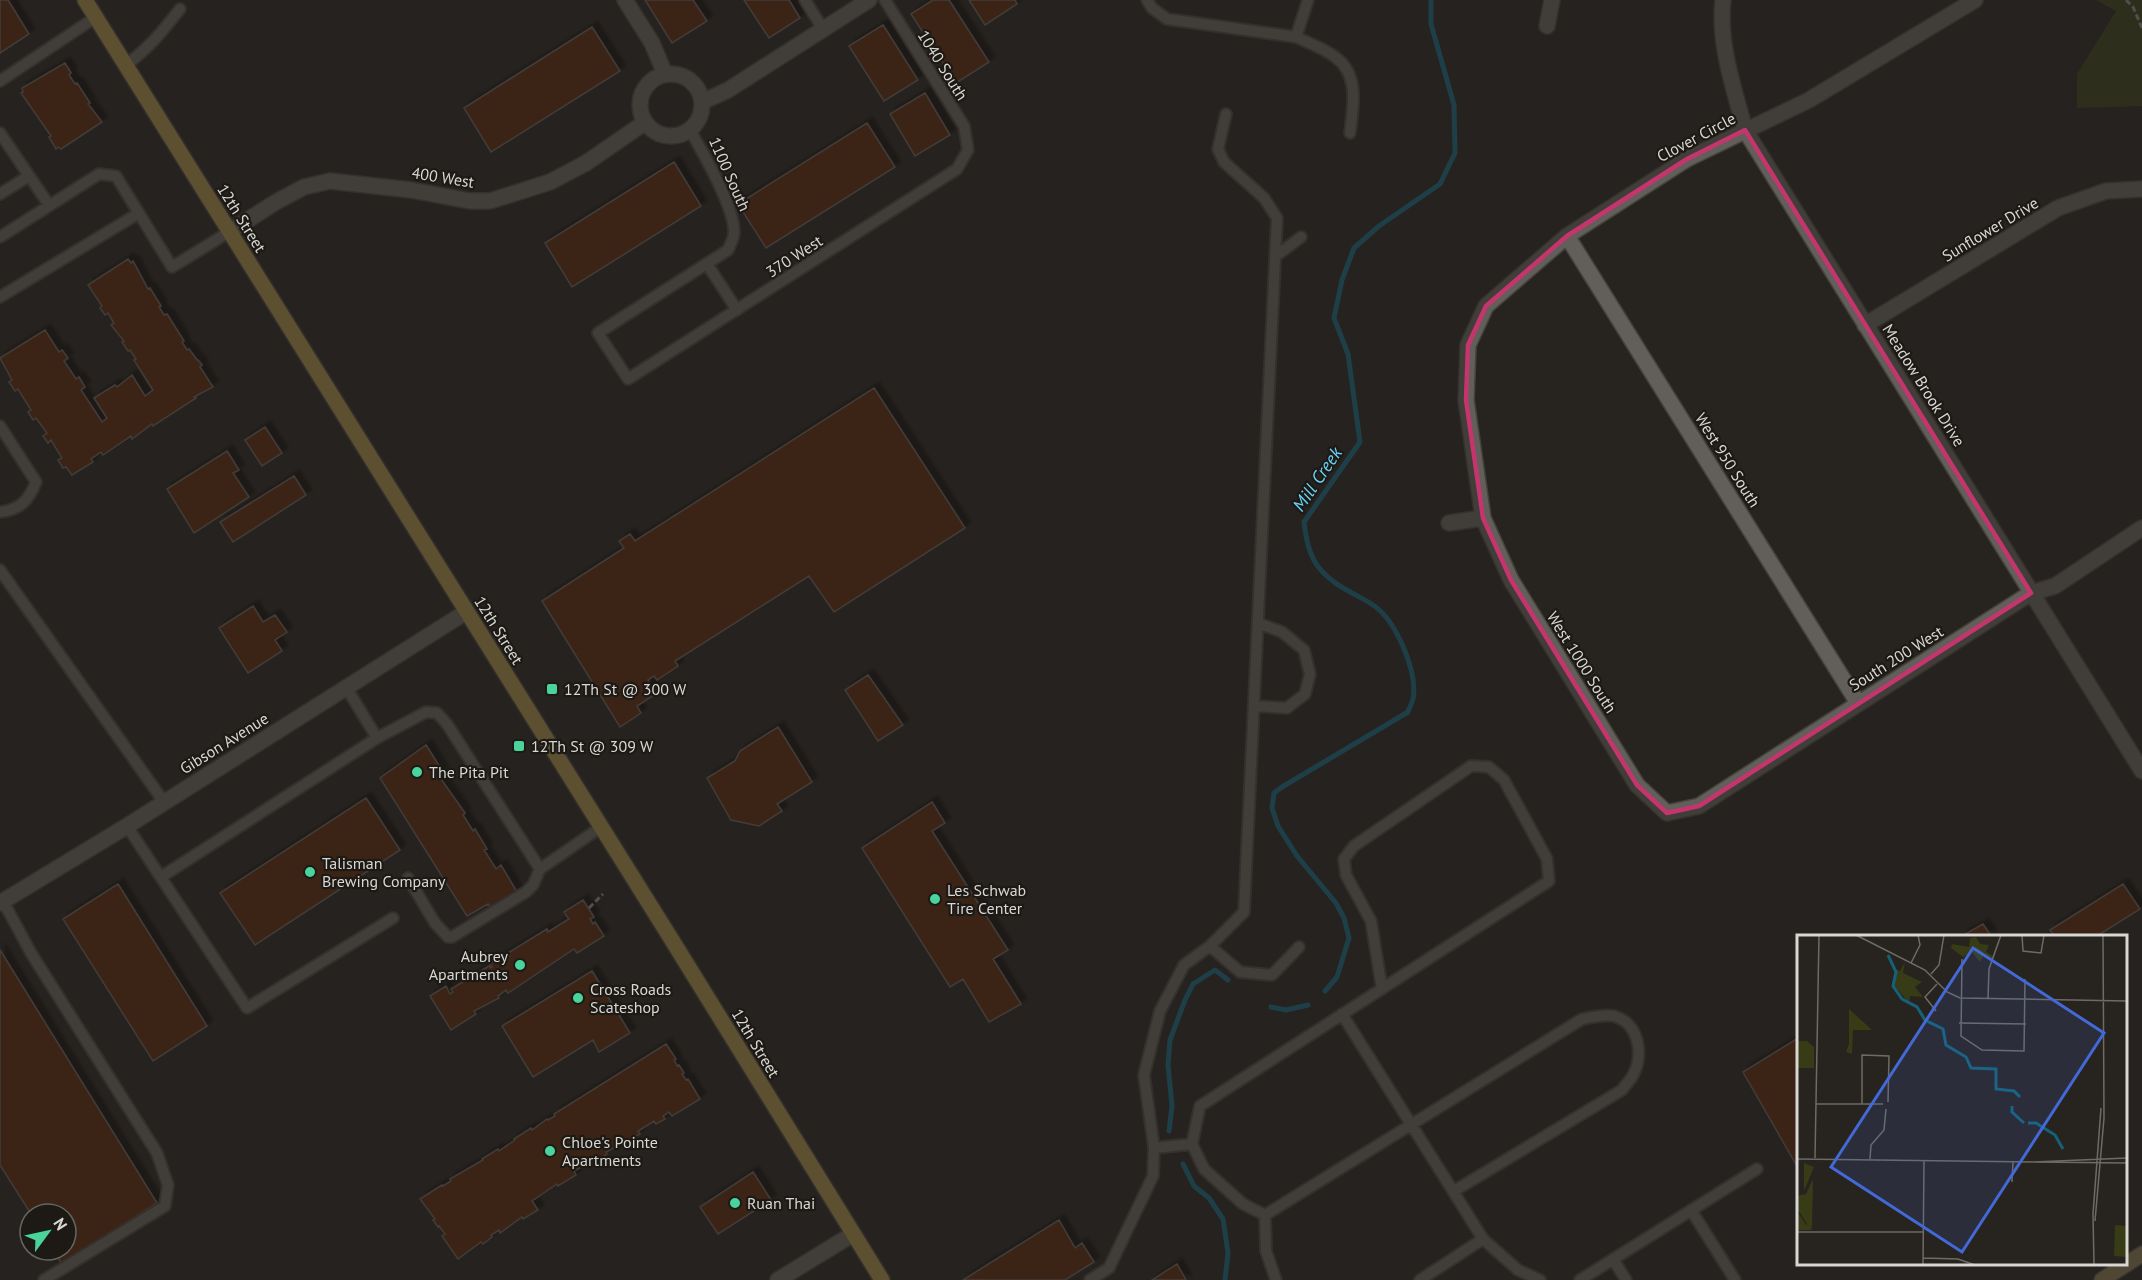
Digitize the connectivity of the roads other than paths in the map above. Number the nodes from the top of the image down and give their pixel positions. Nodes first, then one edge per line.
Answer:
1 (86, 0) edge
2 (625, 0) edge
3 (805, 0) edge
4 (869, 0) edge
5 (885, 0) edge
6 (1147, 0) edge
7 (1308, 0) edge
8 (1552, 0) edge
9 (1723, 0) edge
10 (1975, 0) edge
11 (180, 9) dead end
12 (96, 17) junction
13 (1547, 26) dead end
14 (823, 29) junction
15 (1296, 37) junction
16 (126, 65) junction
17 (665, 74) junction
18 (0, 81) edge
19 (702, 102) junction
20 (1226, 114) dead end
21 (644, 123) junction
22 (690, 130) junction
23 (1745, 130) junction
24 (0, 133) edge
25 (1350, 133) dead end
26 (968, 150) joint
27 (29, 176) junction
28 (2142, 189) edge
29 (0, 194) edge
30 (49, 205) junction
31 (139, 213) junction
32 (229, 232) junction
33 (1567, 236) junction
34 (0, 237) edge
35 (1301, 237) dead end
36 (1276, 256) junction
37 (707, 264) junction
38 (0, 297) edge
39 (737, 310) junction
40 (1865, 325) junction
41 (1468, 345) joint
42 (0, 426) edge
43 (0, 512) edge
44 (1483, 518) junction
45 (1449, 524) dead end
46 (2142, 528) edge
47 (0, 570) edge
48 (2031, 593) junction
49 (466, 612) junction
50 (1258, 623) junction
51 (346, 687) junction
52 (1858, 703) junction
53 (1254, 706) junction
54 (377, 738) junction
55 (2142, 771) edge
56 (164, 802) junction
57 (1667, 813) joint
58 (127, 826) junction
59 (601, 827) junction
60 (540, 869) junction
61 (161, 877) junction
62 (408, 878) dead end
63 (2, 902) edge
64 (393, 918) dead end
65 (1210, 946) junction
66 (1299, 948) dead end
67 (1382, 989) junction
68 (1342, 1014) junction
69 (1412, 1125) junction
70 (1192, 1144) junction
71 (1154, 1148) junction
72 (1757, 1169) dead end
73 (1454, 1191) junction
74 (1691, 1210) junction
75 (1265, 1215) junction
76 (853, 1234) junction
77 (1484, 1239) junction
78 (2142, 1254) edge
79 (1613, 1259) junction
80 (2127, 1264) edge
81 (2125, 1265) edge
82 (44, 1280) edge
83 (778, 1280) edge
84 (882, 1280) edge
85 (1090, 1280) edge
86 (1276, 1280) edge
87 (1420, 1280) edge
88 (1540, 1280) edge
89 (1580, 1280) edge
90 (1626, 1280) edge
91 (1736, 1280) edge
92 (2102, 1280) edge

1 - 12 main road, 12th Street
2 - 17 street
3 - 14 lane
4 - 14 street
5 - 26 lane, 1040 South
6 - 15 lane
7 - 15 lane
8 - 13 street
9 - 23 street, Meadow Brook Drive
10 - 23 street, Clover Circle
11 - 16 lane
12 - 16 main road, 12th Street
12 - 18 lane
14 - 19 street
15 - 25 lane
16 - 32 main road, 12th Street
17 - 19 street
17 - 21 street
19 - 22 street
20 - 36 lane
21 - 22 street
21 - 32 street, 400 West
22 - 37 lane, 1100 South
23 - 33 street, Clover Circle
23 - 40 street, Meadow Brook Drive
24 - 27 lane
26 - 39 lane, 370 West
27 - 29 lane
27 - 30 lane
28 - 40 street, Sunflower Drive
30 - 31 lane
30 - 34 lane
31 - 32 lane
31 - 38 lane
32 - 49 main road, 12th Street
33 - 41 street, Clover Circle
33 - 52 street, West 950 South
35 - 36 lane
36 - 50 lane
37 - 39 lane
37 - 39 lane, 370 West
40 - 48 street, Meadow Brook Drive
41 - 44 street, West 1000 South
42 - 43 lane
44 - 45 street
44 - 57 street, West 1000 South
46 - 48 street, South 200 West
47 - 56 lane
48 - 52 street, South 200 West
48 - 55 street, Meadow Brook Drive
49 - 51 street, Gibson Avenue
49 - 59 main road, 12th Street
50 - 53 lane
50 - 53 lane
51 - 54 lane
51 - 56 street, Gibson Avenue
52 - 57 street, South 200 West
53 - 65 lane
54 - 60 lane
54 - 61 lane
56 - 58 street, Gibson Avenue
58 - 61 lane
58 - 63 street, Gibson Avenue
59 - 60 lane
59 - 76 main road, 12th Street
60 - 62 lane
61 - 64 lane
63 - 82 lane
65 - 66 lane
65 - 71 lane
67 - 67 lane
67 - 68 lane
68 - 69 lane
68 - 70 lane
69 - 73 lane
69 - 73 lane
69 - 75 lane
70 - 71 lane
70 - 75 lane
71 - 85 lane
72 - 74 lane
73 - 77 lane
74 - 79 lane
74 - 91 lane
75 - 86 lane
76 - 83 street
76 - 84 main road, 12th Street
77 - 87 lane
77 - 88 lane
78 - 80 main road
79 - 89 lane
79 - 90 lane
81 - 92 main road

